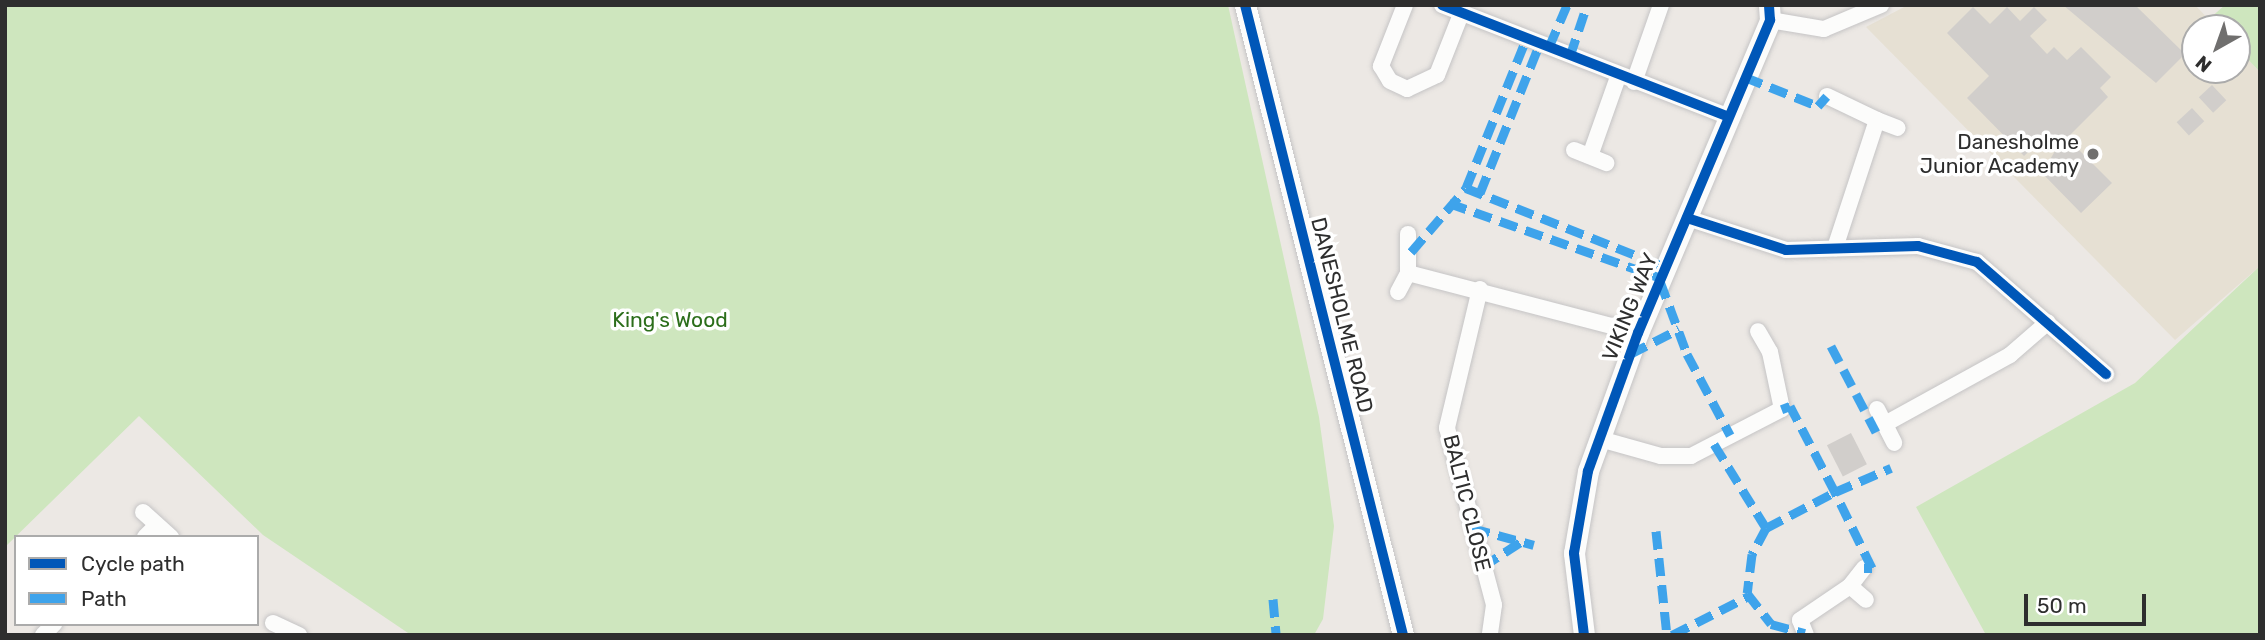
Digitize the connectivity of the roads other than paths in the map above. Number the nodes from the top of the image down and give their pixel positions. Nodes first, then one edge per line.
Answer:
1 (1244, 5) edge
2 (1405, 5) edge
3 (1442, 5) edge
4 (1661, 5) edge
5 (1881, 5) edge
6 (1484, 12) edge
7 (1770, 13) edge
8 (1461, 14) junction
9 (1618, 77) junction
10 (1634, 82) junction
11 (1827, 96) dead end
12 (1726, 116) junction
13 (1877, 120) junction
14 (1898, 128) dead end
15 (1574, 150) dead end
16 (1590, 156) junction
17 (1607, 163) dead end
18 (1687, 218) junction
19 (1408, 234) dead end
20 (1835, 248) junction
21 (1408, 273) junction
22 (1480, 289) junction
23 (1398, 292) dead end
24 (2048, 322) junction
25 (1758, 331) dead end
26 (1638, 334) junction
27 (2106, 374) dead end
28 (1877, 409) dead end
29 (1885, 424) junction
30 (1600, 439) junction
31 (1894, 443) dead end
32 (143, 512) dead end
33 (158, 525) junction
34 (147, 535) edge
35 (169, 535) edge
36 (1864, 568) dead end
37 (1850, 586) junction
38 (1866, 600) dead end
39 (1403, 635) edge
40 (1490, 635) edge
41 (1584, 635) edge
42 (1806, 635) edge

1 - 39 street, DANESHOLME ROAD
2 - 8 street
3 - 8 street
4 - 10 street
5 - 7 street
6 - 8 street
6 - 9 street
7 - 12 street, VIKING WAY
9 - 10 street
9 - 16 street
10 - 12 street
11 - 13 street
12 - 18 street, VIKING WAY
13 - 14 street
13 - 20 street
15 - 16 street
16 - 17 street
18 - 20 street
18 - 26 street, VIKING WAY
19 - 21 street
20 - 24 street
21 - 22 street
21 - 23 street
22 - 26 street
22 - 40 street, BALTIC CLOSE
24 - 27 street
24 - 29 street
25 - 30 street
26 - 30 street, VIKING WAY
28 - 29 street
29 - 31 street
30 - 41 street, VIKING WAY
32 - 33 street
33 - 34 street
33 - 35 street
36 - 37 street
37 - 38 street
37 - 42 street

